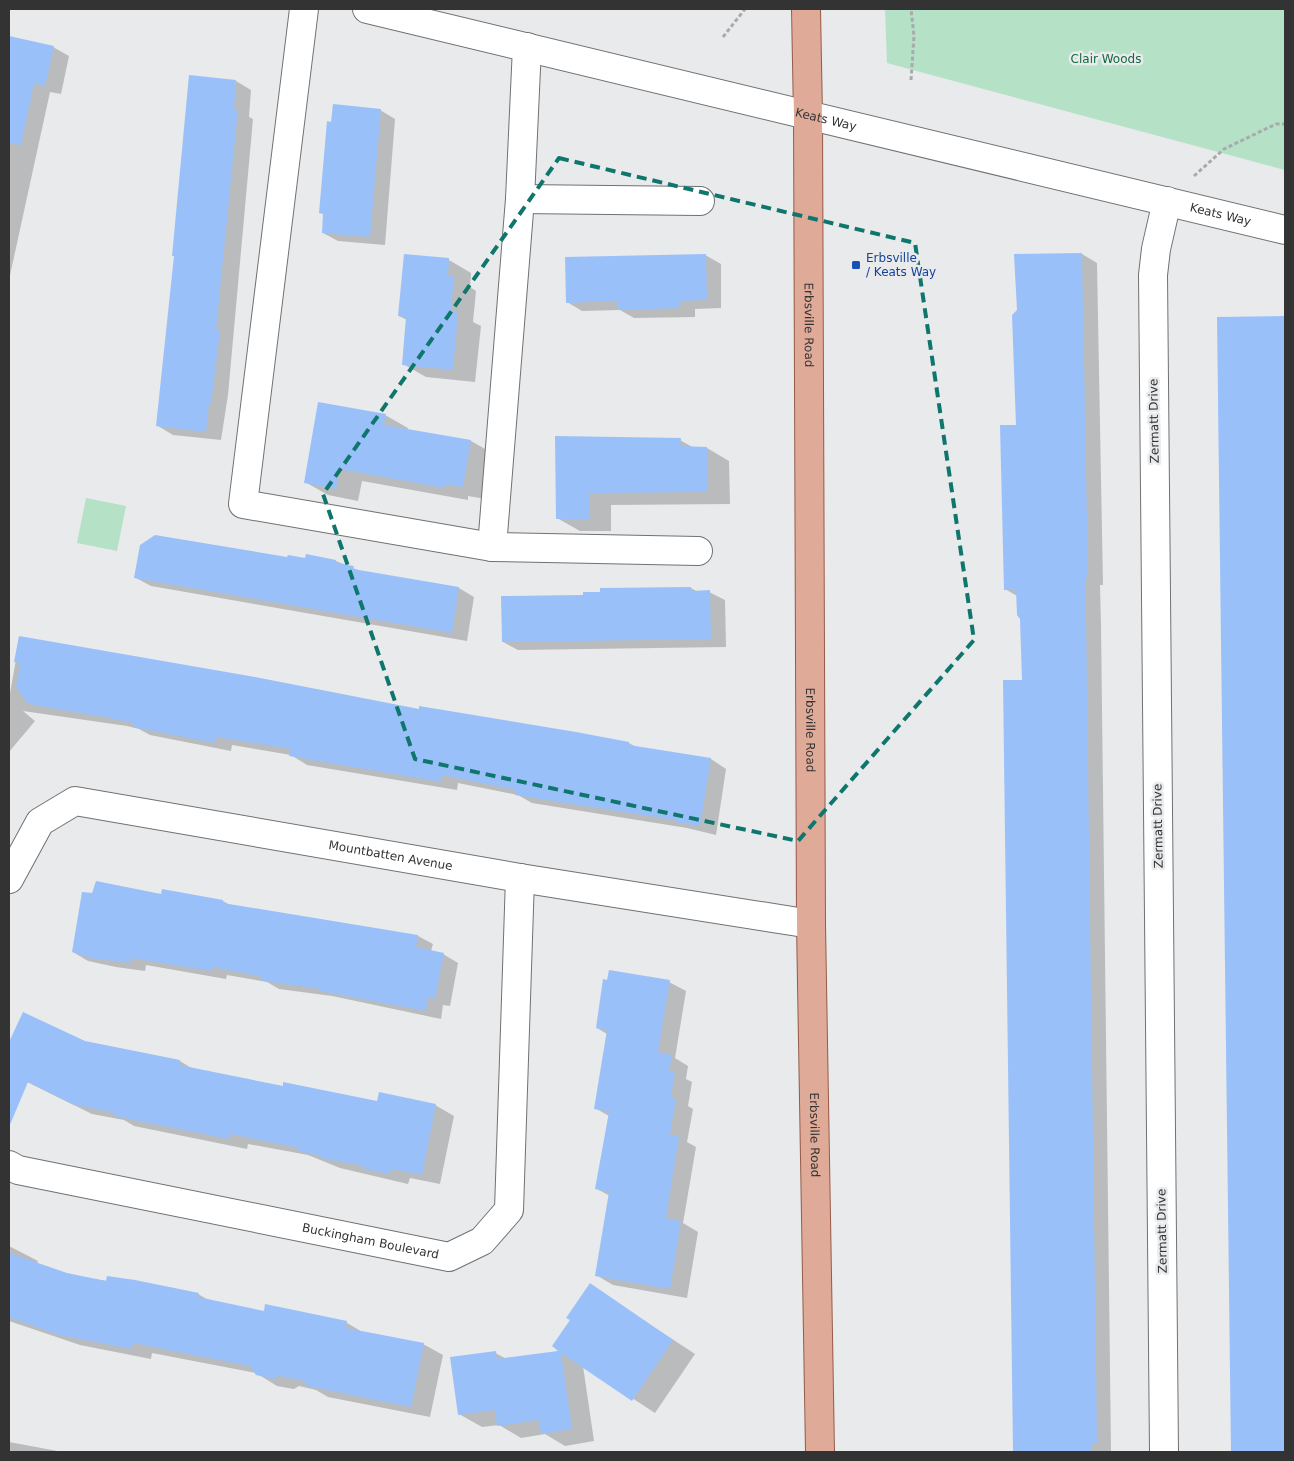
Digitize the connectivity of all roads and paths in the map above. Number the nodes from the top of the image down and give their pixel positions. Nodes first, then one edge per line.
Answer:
1 (304, 9) edge
2 (367, 9) edge
3 (745, 9) edge
4 (806, 9) edge
5 (911, 9) edge
6 (723, 37) dead end
7 (527, 47) junction
8 (911, 80) dead end
9 (808, 116) junction
10 (1285, 124) edge
11 (520, 199) junction
12 (700, 201) dead end
13 (1167, 201) junction
14 (1285, 230) edge
15 (492, 547) junction
16 (698, 551) dead end
17 (520, 878) junction
18 (9, 879) edge
19 (811, 924) junction
20 (9, 1165) edge
21 (820, 1452) edge
22 (1164, 1452) edge

1 - 15 street
2 - 7 street, Keats Way
3 - 6 path
4 - 9 main road, Erbsville Road
5 - 8 path
7 - 9 street, Keats Way
7 - 11 street
9 - 13 street, Keats Way
9 - 19 main road, Erbsville Road
10 - 13 path
11 - 12 street
11 - 15 street
13 - 14 street, Keats Way
13 - 22 street, Zermatt Drive
15 - 16 street
17 - 18 street, Mountbatten Avenue
17 - 19 street, Mountbatten Avenue
17 - 20 street, Buckingham Boulevard
19 - 21 main road, Erbsville Road

